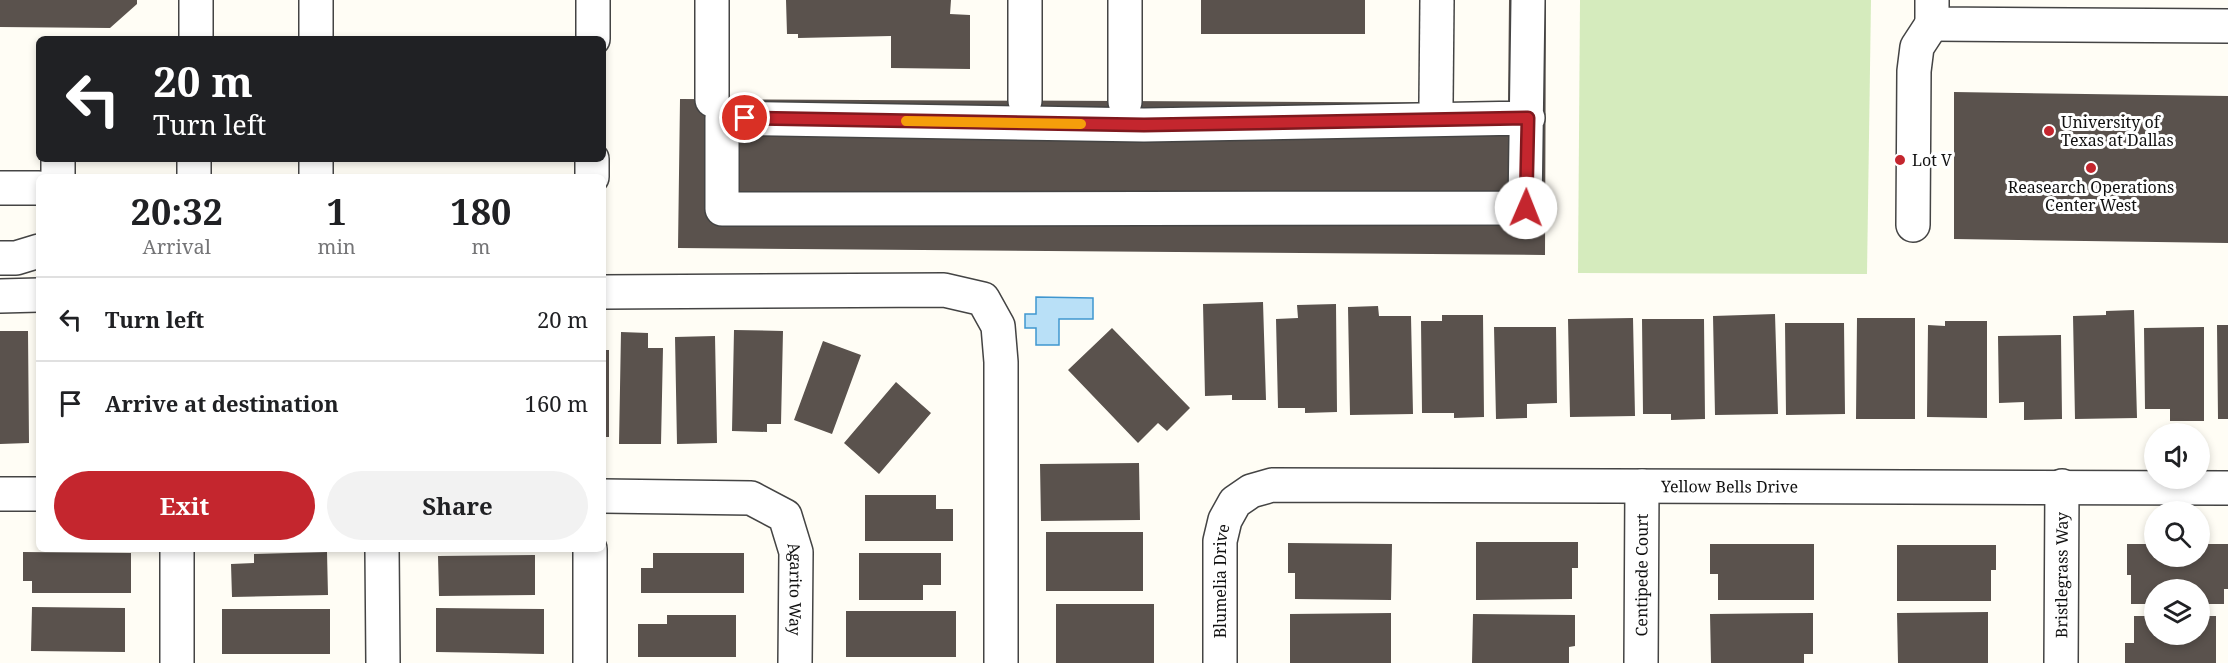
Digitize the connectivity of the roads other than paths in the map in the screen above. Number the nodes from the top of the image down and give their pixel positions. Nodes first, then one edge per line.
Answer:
1 (196, 0) edge
2 (316, 0) edge
3 (593, 0) edge
4 (712, 0) edge
5 (1025, 0) edge
6 (1125, 0) edge
7 (1437, 0) edge
8 (1528, 0) edge
9 (1932, 12) edge
10 (2228, 26) edge
11 (196, 36) edge
12 (316, 36) edge
13 (593, 36) edge
14 (712, 100) dead end
15 (1025, 101) dead end
16 (1125, 102) dead end
17 (1436, 102) dead end
18 (1528, 118) junction
19 (0, 188) edge
20 (36, 188) edge
21 (1913, 225) dead end
22 (36, 252) edge
23 (0, 258) edge
24 (606, 292) edge
25 (36, 295) edge
26 (0, 296) edge
27 (1642, 486) junction
28 (2062, 486) junction
29 (2228, 488) edge
30 (0, 494) edge
31 (36, 494) edge
32 (606, 496) edge
33 (1235, 501) joint
34 (177, 552) edge
35 (382, 552) edge
36 (590, 552) edge
37 (177, 663) edge
38 (383, 663) edge
39 (590, 663) edge
40 (795, 663) edge
41 (1001, 663) edge
42 (1220, 663) edge
43 (1641, 663) edge
44 (2061, 663) edge

1 - 11 street
2 - 12 street
3 - 13 street
4 - 14 street
5 - 15 street
6 - 16 street
7 - 17 street
8 - 18 street
9 - 10 street
9 - 21 street
18 - 18 street
19 - 20 street
22 - 23 street
24 - 41 street
25 - 26 street
27 - 28 street, Yellow Bells Drive
27 - 33 street, Yellow Bells Drive
27 - 43 street, Centipede Court
28 - 29 street, Yellow Bells Drive
28 - 44 street, Bristlegrass Way
30 - 31 street
32 - 40 street, Agarito Way
33 - 42 street, Blumelia Drive
34 - 37 street
35 - 38 street
36 - 39 street

